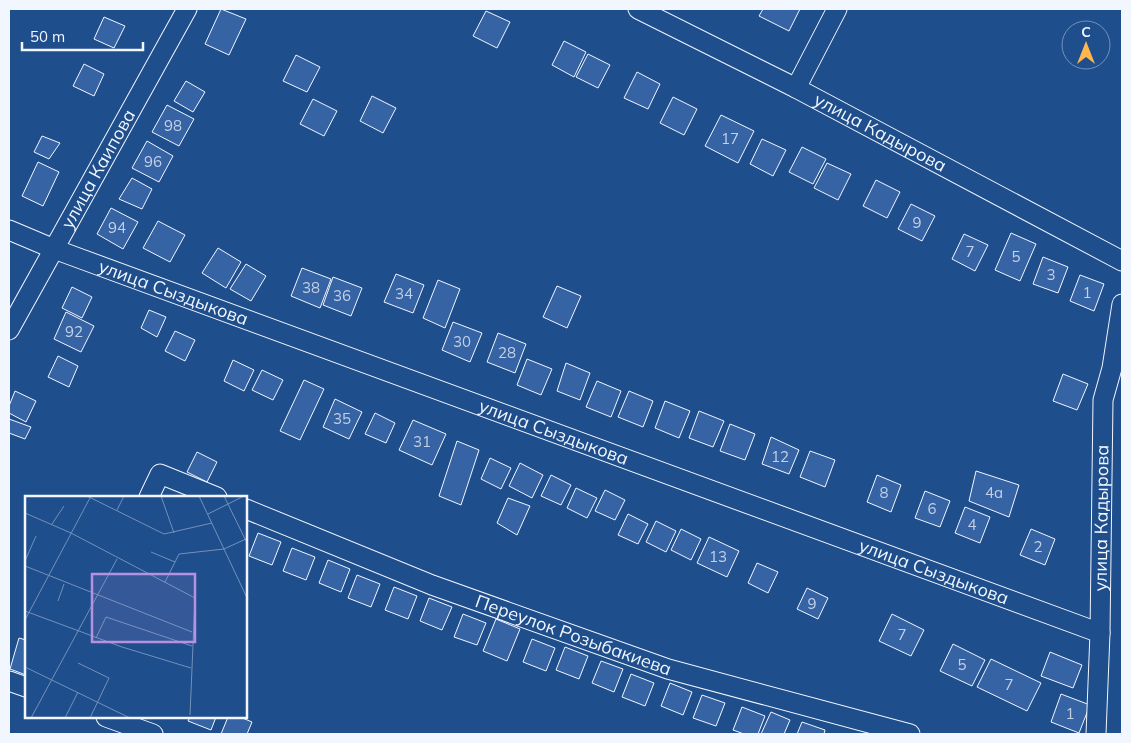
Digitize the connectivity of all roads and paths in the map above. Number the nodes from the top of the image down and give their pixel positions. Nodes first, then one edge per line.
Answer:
1 (187, 9) edge
2 (638, 9) edge
3 (837, 9) edge
4 (796, 88) junction
5 (9, 230) edge
6 (54, 249) junction
7 (1122, 261) edge
8 (1122, 304) edge
9 (9, 330) edge
10 (149, 496) edge
11 (215, 496) edge
12 (248, 510) edge
13 (1100, 633) junction
14 (9, 681) edge
15 (25, 687) edge
16 (109, 718) edge
17 (153, 734) edge
18 (910, 734) edge
19 (1096, 734) edge

1 - 6 street, улица Каипова
2 - 4 street, улица Кадырова
3 - 4 street
4 - 7 street, улица Кадырова
5 - 6 street, улица Сыздыкова
6 - 9 street, улица Каипова
6 - 13 street, улица Сыздыкова
8 - 13 street, улица Кадырова
10 - 11 street
12 - 18 street, Переулок Розыбакиева
13 - 19 street, улица Кадырова
14 - 15 street
16 - 17 street

